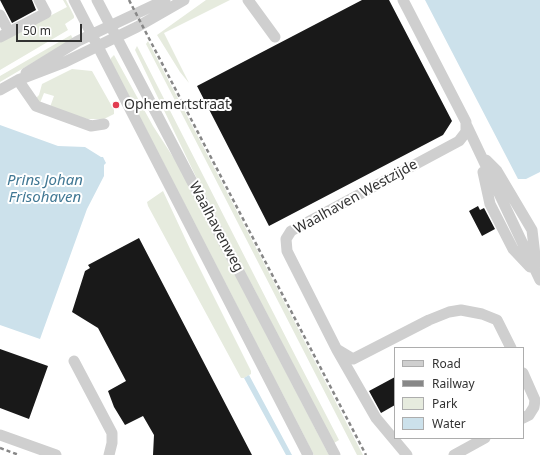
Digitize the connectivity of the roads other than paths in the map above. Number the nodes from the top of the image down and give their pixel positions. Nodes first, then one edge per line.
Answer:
1 (39, 0) edge
2 (74, 0) edge
3 (97, 0) edge
4 (165, 0) edge
5 (184, 0) edge
6 (248, 0) edge
7 (403, 0) edge
8 (0, 14) edge
9 (111, 26) junction
10 (5, 34) edge
11 (92, 35) junction
12 (275, 36) dead end
13 (116, 37) junction
14 (98, 46) junction
15 (18, 80) junction
16 (0, 90) edge
17 (104, 124) dead end
18 (467, 126) junction
19 (538, 277) edge
20 (510, 347) edge
21 (338, 350) junction
22 (74, 361) dead end
23 (524, 375) edge
24 (524, 418) edge
25 (0, 435) edge
26 (484, 439) edge
27 (56, 455) edge
28 (109, 455) edge
29 (308, 455) edge
30 (335, 455) edge
31 (407, 455) edge
32 (454, 455) edge

1 - 10 street
2 - 11 street, Waalhavenweg
3 - 9 street, Waalhavenweg
4 - 9 street
5 - 13 street
6 - 12 street
7 - 18 street
8 - 10 street
9 - 11 street
9 - 13 street, Waalhavenweg
11 - 14 street, Waalhavenweg
11 - 15 street
13 - 14 street
13 - 30 street, Waalhavenweg
14 - 15 street
14 - 29 street, Waalhavenweg
15 - 16 street
15 - 17 street
18 - 19 street
18 - 21 street, Waalhaven Westzijde
20 - 21 street
21 - 31 street, Waalhaven Westzijde
22 - 28 street
23 - 24 street
25 - 27 street
26 - 32 street

